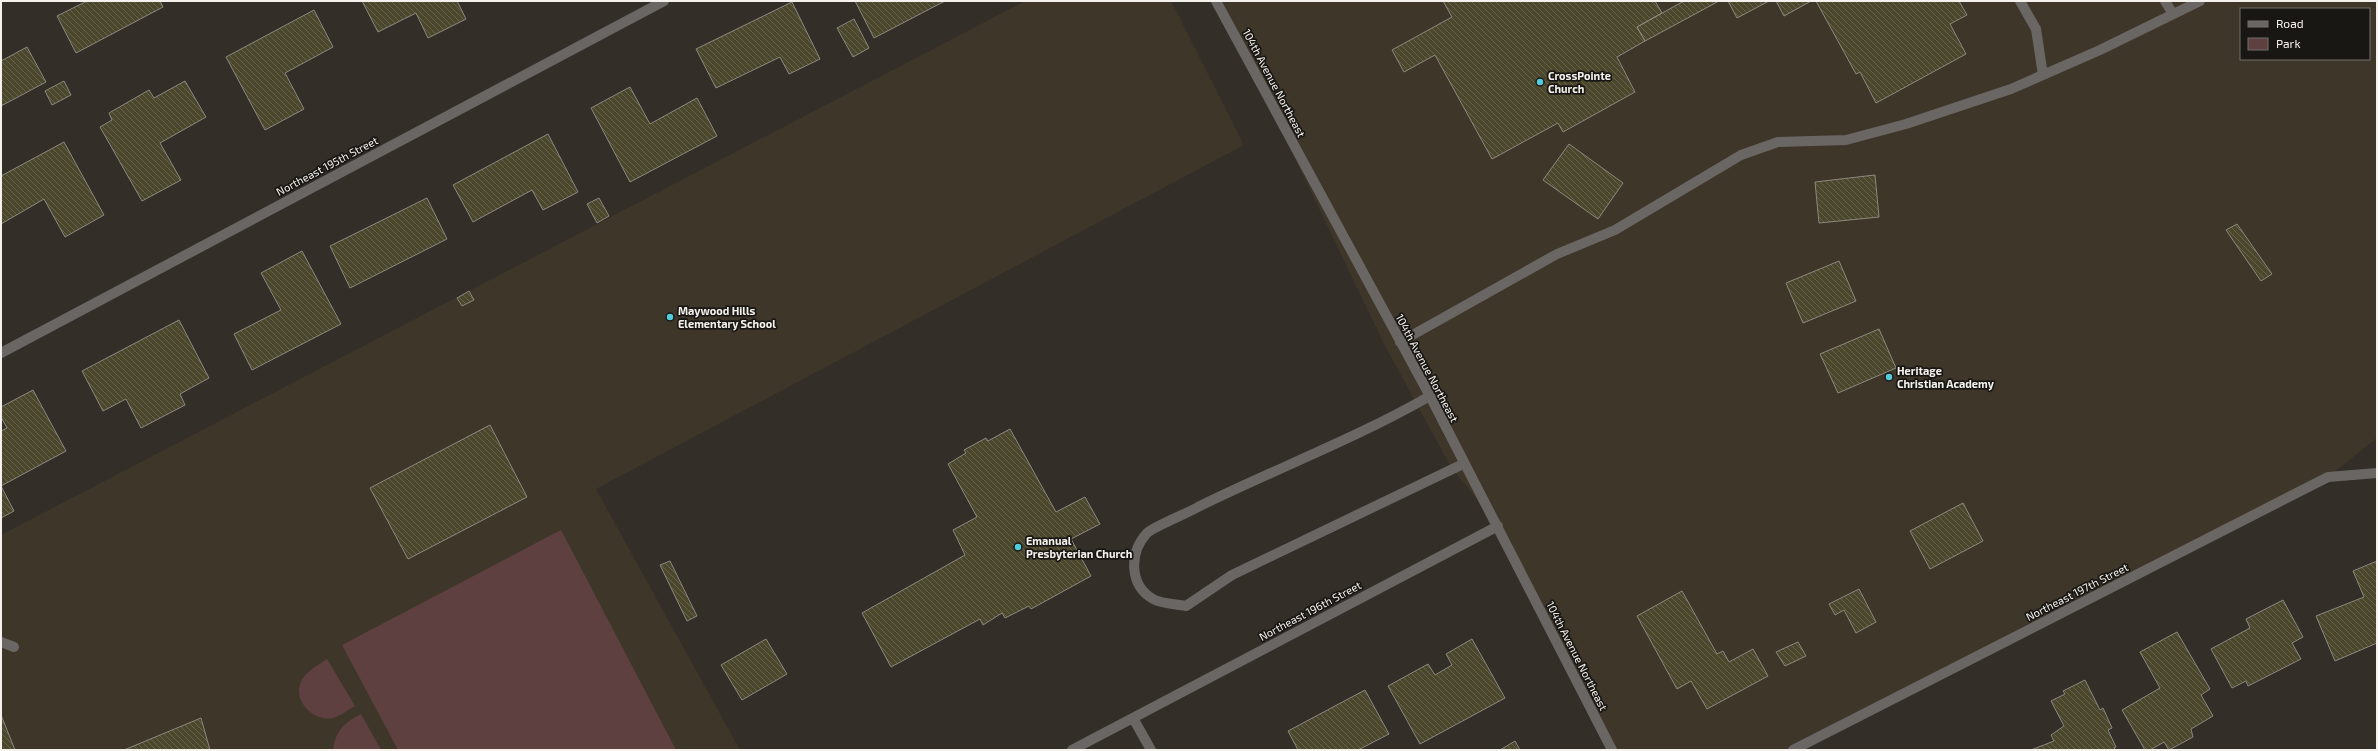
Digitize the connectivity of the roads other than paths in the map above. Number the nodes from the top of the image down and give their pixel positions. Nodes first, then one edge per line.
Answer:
1 (664, 1) edge
2 (1216, 1) edge
3 (2020, 1) edge
4 (2165, 1) edge
5 (2200, 1) edge
6 (2173, 14) junction
7 (2043, 75) junction
8 (1400, 342) junction
9 (1, 353) edge
10 (1430, 396) junction
11 (1463, 464) junction
12 (2377, 473) edge
13 (1498, 526) junction
14 (1, 642) edge
15 (14, 647) dead end
16 (1133, 718) junction
17 (1072, 750) edge
18 (1150, 750) edge
19 (1612, 750) edge
20 (1793, 750) edge

1 - 9 street, Northeast 195th Street
2 - 8 street, 104th Avenue Northeast
3 - 7 street
4 - 6 street
5 - 6 street
6 - 7 street
7 - 8 street
8 - 10 street, 104th Avenue Northeast
10 - 11 street, 104th Avenue Northeast
10 - 11 street
11 - 13 street, 104th Avenue Northeast
12 - 20 street, Northeast 197th Street
13 - 16 street, Northeast 196th Street
13 - 19 street, 104th Avenue Northeast
14 - 15 street
16 - 17 street, Northeast 196th Street
16 - 18 street

